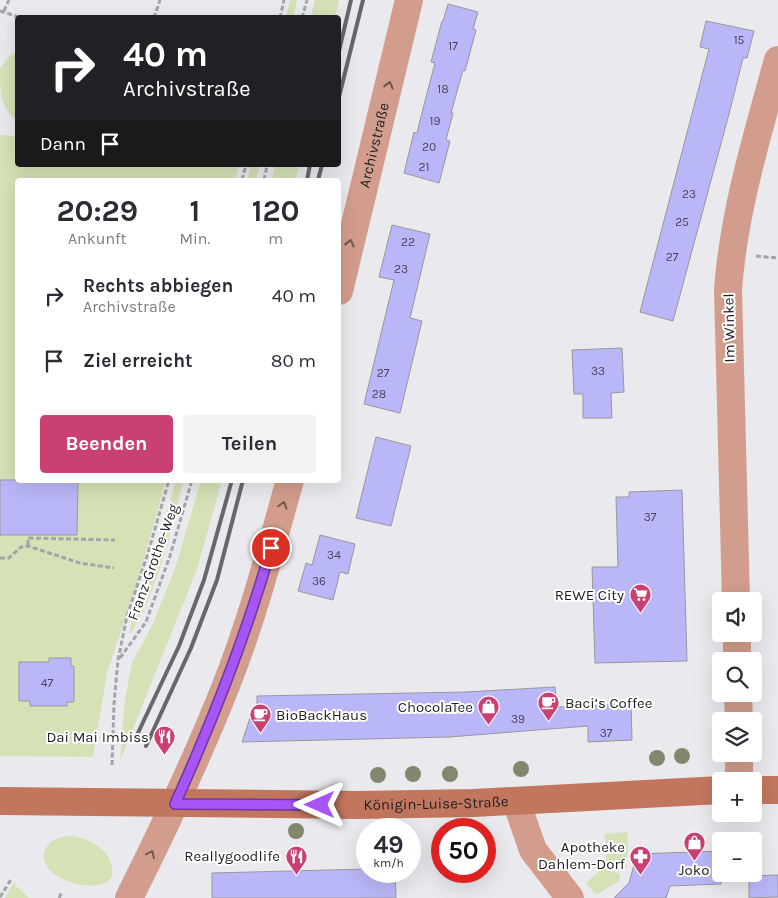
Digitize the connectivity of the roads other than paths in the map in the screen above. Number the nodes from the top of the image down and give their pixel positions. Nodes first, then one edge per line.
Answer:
1 (409, 0) edge
2 (778, 60) edge
3 (341, 283) edge
4 (289, 483) edge
5 (736, 592) edge
6 (712, 790) edge
7 (762, 790) edge
8 (778, 790) edge
9 (516, 801) junction
10 (0, 802) edge
11 (175, 804) junction
12 (129, 898) edge
13 (570, 898) edge

3 -> 1 street, Archivstraße
2 - 5 street, Im Winkel
11 -> 4 street
6 - 9 main road, Königin-Luise-Straße
7 - 8 main road
9 - 11 main road, Königin-Luise-Straße
9 - 13 street
10 - 11 main road, Königin-Luise-Straße
12 -> 11 street

